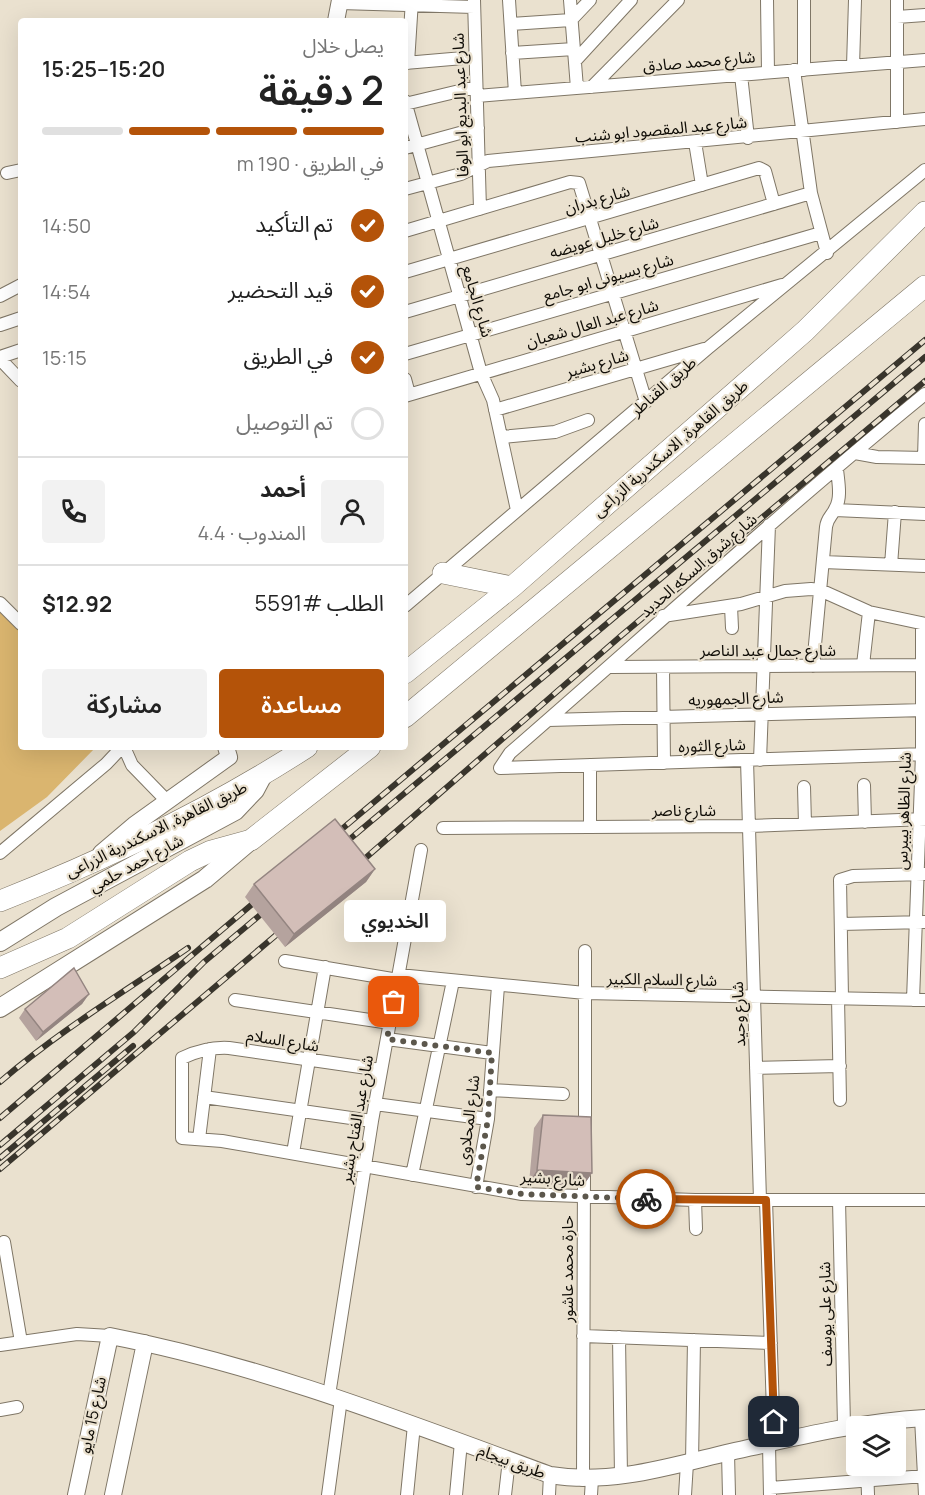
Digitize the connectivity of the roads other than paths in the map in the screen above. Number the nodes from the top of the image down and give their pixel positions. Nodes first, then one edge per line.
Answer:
1 (509, 0) edge
2 (570, 0) edge
3 (590, 0) edge
4 (631, 0) edge
5 (678, 0) edge
6 (767, 0) edge
7 (804, 0) edge
8 (855, 0) edge
9 (897, 0) edge
10 (340, 2) edge
11 (412, 3) edge
12 (474, 3) edge
13 (925, 15) edge
14 (897, 16) junction
15 (337, 18) edge
16 (571, 20) junction
17 (511, 24) junction
18 (408, 43) edge
19 (512, 53) junction
20 (574, 55) junction
21 (476, 57) junction
22 (925, 60) edge
23 (897, 62) junction
24 (408, 63) edge
25 (853, 66) junction
26 (799, 70) junction
27 (768, 72) junction
28 (741, 75) junction
29 (592, 87) junction
30 (577, 88) junction
31 (476, 91) junction
32 (515, 93) junction
33 (408, 102) edge
34 (925, 119) edge
35 (897, 122) junction
36 (408, 124) edge
37 (478, 128) junction
38 (801, 132) junction
39 (748, 138) junction
40 (695, 142) junction
41 (411, 146) edge
42 (479, 164) junction
43 (925, 170) edge
44 (428, 182) junction
45 (702, 185) junction
46 (408, 188) edge
47 (811, 193) junction
48 (774, 204) junction
49 (480, 209) junction
50 (925, 212) edge
51 (590, 218) junction
52 (439, 222) junction
53 (408, 230) edge
54 (821, 232) junction
55 (827, 253) junction
56 (601, 255) junction
57 (449, 260) junction
58 (408, 271) edge
59 (789, 283) junction
60 (925, 286) edge
61 (18, 287) edge
62 (613, 293) junction
63 (0, 296) edge
64 (460, 297) junction
65 (408, 311) edge
66 (18, 319) edge
67 (0, 325) edge
68 (624, 331) junction
69 (470, 335) junction
70 (708, 348) junction
71 (18, 351) edge
72 (408, 353) edge
73 (0, 358) edge
74 (636, 369) junction
75 (481, 373) junction
76 (18, 378) edge
77 (925, 394) edge
78 (408, 395) edge
79 (646, 402) junction
80 (495, 410) junction
81 (588, 420) dead end
82 (925, 424) edge
83 (501, 437) junction
84 (855, 453) junction
85 (924, 458) edge
86 (837, 469) junction
87 (516, 510) junction
88 (835, 510) junction
89 (895, 513) junction
90 (925, 514) edge
91 (769, 525) junction
92 (823, 562) junction
93 (891, 565) junction
94 (925, 566) edge
95 (443, 573) junction
96 (512, 587) junction
97 (820, 590) junction
98 (766, 599) junction
99 (0, 603) edge
100 (408, 603) edge
101 (731, 606) junction
102 (869, 612) junction
103 (663, 616) junction
104 (18, 621) edge
105 (923, 624) edge
106 (732, 628) dead end
107 (923, 665) edge
108 (764, 666) junction
109 (813, 666) junction
110 (863, 666) junction
111 (610, 667) junction
112 (663, 667) junction
113 (408, 671) edge
114 (923, 710) edge
115 (762, 714) junction
116 (408, 715) edge
117 (664, 717) junction
118 (548, 720) junction
119 (120, 750) edge
120 (124, 750) edge
121 (232, 750) edge
122 (302, 750) edge
123 (366, 750) edge
124 (924, 754) edge
125 (753, 760) junction
126 (664, 763) junction
127 (590, 765) junction
128 (500, 768) joint
129 (263, 775) junction
130 (864, 785) dead end
131 (804, 787) dead end
132 (167, 801) junction
133 (923, 819) edge
134 (865, 822) junction
135 (805, 824) junction
136 (749, 826) junction
137 (590, 827) junction
138 (443, 828) dead end
139 (251, 840) junction
140 (421, 850) dead end
141 (0, 853) edge
142 (93, 861) junction
143 (922, 874) edge
144 (0, 901) edge
145 (353, 907) dead end
146 (410, 917) junction
147 (920, 922) edge
148 (841, 924) junction
149 (0, 942) edge
150 (585, 951) dead end
151 (285, 961) dead end
152 (4, 966) edge
153 (325, 967) junction
154 (399, 978) junction
155 (453, 981) junction
156 (498, 986) junction
157 (585, 993) junction
158 (754, 997) junction
159 (840, 998) junction
160 (235, 1000) dead end
161 (919, 1000) edge
162 (0, 1008) edge
163 (317, 1012) junction
164 (390, 1023) junction
165 (387, 1039) junction
166 (440, 1046) junction
167 (210, 1048) junction
168 (492, 1053) junction
169 (309, 1061) junction
170 (840, 1066) junction
171 (756, 1068) junction
172 (381, 1070) junction
173 (490, 1090) junction
174 (563, 1094) dead end
175 (204, 1096) junction
176 (840, 1100) dead end
177 (375, 1104) junction
178 (300, 1110) junction
179 (426, 1110) junction
180 (488, 1119) junction
181 (372, 1121) junction
182 (182, 1138) joint
183 (199, 1139) junction
184 (293, 1152) junction
185 (364, 1167) junction
186 (411, 1175) junction
187 (476, 1187) junction
188 (584, 1198) junction
189 (695, 1200) junction
190 (763, 1200) junction
191 (839, 1200) junction
192 (925, 1200) edge
193 (696, 1229) dead end
194 (4, 1242) dead end
195 (110, 1336) junction
196 (584, 1336) junction
197 (619, 1337) junction
198 (694, 1340) junction
199 (21, 1342) junction
200 (145, 1342) junction
201 (771, 1343) junction
202 (0, 1345) edge
203 (335, 1397) junction
204 (17, 1407) dead end
205 (0, 1410) edge
206 (923, 1418) edge
207 (906, 1420) edge
208 (414, 1425) junction
209 (844, 1426) joint
210 (461, 1442) junction
211 (772, 1443) junction
212 (728, 1453) junction
213 (509, 1460) junction
214 (689, 1462) junction
215 (550, 1475) junction
216 (621, 1476) junction
217 (867, 1476) edge
218 (924, 1476) edge
219 (867, 1481) junction
220 (589, 1485) edge
221 (821, 1490) edge
222 (770, 1492) edge
223 (76, 1495) edge
224 (113, 1495) edge
225 (328, 1495) edge
226 (407, 1495) edge
227 (456, 1495) edge
228 (505, 1495) edge
229 (549, 1495) edge
230 (685, 1495) edge
231 (729, 1495) edge
232 (867, 1495) edge
233 (925, 1495) edge

1 - 17 street
2 - 16 street
3 - 16 street
4 - 20 street
5 - 29 street
6 - 27 street
7 - 26 street
8 - 25 street
9 - 14 street
10 - 11 street
10 - 15 main road
11 - 12 street
11 - 18 street
12 - 21 street, شارع عبد البديع ابو الوفا
13 - 14 street
14 - 23 street
16 - 17 street
16 - 20 street
17 - 19 street
19 - 20 street
19 - 32 street
20 - 30 street
21 - 24 street
21 - 31 street, شارع عبد البديع ابو الوفا
22 - 23 street, شارع محمد صادق
23 - 25 street, شارع محمد صادق
23 - 35 street
25 - 26 street, شارع محمد صادق
26 - 27 street, شارع محمد صادق
26 - 38 street
27 - 28 street, شارع محمد صادق
28 - 29 street, شارع محمد صادق
28 - 39 street
29 - 30 street, شارع محمد صادق
30 - 32 street, شارع محمد صادق
31 - 32 street, شارع محمد صادق
31 - 33 street, شارع محمد صادق
31 - 37 street, شارع عبد البديع ابو الوفا
34 - 35 street, شارع عبد المقصود ابو شنب
35 - 38 street, شارع عبد المقصود ابو شنب
36 - 41 street, شارع الجامع
37 - 41 street
37 - 42 street, شارع عبد البديع ابو الوفا
38 - 39 street, شارع عبد المقصود ابو شنب
38 - 47 street
39 - 40 street, شارع عبد المقصود ابو شنب
40 - 42 street, شارع عبد المقصود ابو شنب
40 - 45 street
41 - 44 street, شارع الجامع
42 - 44 street, شارع عبد المقصود ابو شنب
42 - 49 street, شارع عبد البديع ابو الوفا
43 - 55 street, طريق القناطر
44 - 46 street, شارع عبد المقصود ابو شنب
44 - 52 street, شارع الجامع
45 - 48 street, شارع بدران
45 - 51 street, شارع بدران
47 - 48 street, شارع خليل عويضه
47 - 54 street
48 - 56 street, شارع خليل عويضه
49 - 51 street
49 - 52 street
50 - 96 highway, طريق القاهرة, الاسكندرية الزراعى
51 - 56 street
51 - 57 street, شارع بدران
52 - 53 street
52 - 57 street, شارع الجامع
54 - 55 street
54 - 62 street, شارع بسيونى ابو جامع
55 - 59 street, طريق القناطر
56 - 62 street
56 - 64 street, شارع خليل عويضه
57 - 58 street, شارع بدران
57 - 64 street, شارع الجامع
59 - 68 street, شارع عبد العال شعبان
59 - 70 street, طريق القناطر
60 - 116 highway
61 - 63 street
62 - 68 street
62 - 69 street, شارع بسيونى ابو جامع
64 - 65 street, شارع خليل عويضه
64 - 69 street, شارع الجامع
66 - 67 street
68 - 74 street
68 - 75 street, شارع عبد العال شعبان
69 - 72 street, شارع بسيونى ابو جامع
69 - 75 street, شارع الجامع
70 - 74 street, شارع بشير
70 - 79 street, طريق القناطر
71 - 73 street
73 - 76 street
74 - 79 street
74 - 80 street, شارع بشير
75 - 78 street, شارع عبد العال شعبان
75 - 80 street, شارع الجامع
77 - 84 street, شارع شرق السكه الحديد
79 - 87 street, طريق القناطر
80 - 83 street, شارع الجامع
81 - 83 street
82 - 85 street
83 - 87 street, شارع الجامع
84 - 85 street
84 - 86 street, شارع شرق السكه الحديد
86 - 88 street
86 - 91 street, شارع شرق السكه الحديد
87 - 95 street, طريق القناطر
88 - 89 street
88 - 92 street
89 - 90 street
89 - 93 street
91 - 98 street, شارع وحيد
91 - 103 street, شارع شرق السكه الحديد
92 - 93 street
92 - 97 street
93 - 94 street
95 - 96 highway
95 - 100 street, طريق القناطر
96 - 113 highway, طريق القاهرة, الاسكندرية الزراعى
97 - 98 street
97 - 102 street
97 - 109 street
98 - 101 street
98 - 108 street, شارع وحيد
99 - 104 street
101 - 103 street
101 - 106 street
102 - 105 street
102 - 110 street
103 - 111 street, شارع شرق السكه الحديد
105 - 107 street, شارع الظاهر بيبرس
107 - 110 street, شارع جمال عبد الناصر
107 - 114 street, شارع الظاهر بيبرس
108 - 109 street, شارع جمال عبد الناصر
108 - 112 street, شارع جمال عبد الناصر
108 - 115 street, شارع وحيد
109 - 110 street, شارع جمال عبد الناصر
111 - 112 street, شارع جمال عبد الناصر
111 - 118 street, شارع شرق السكه الحديد
112 - 117 street
114 - 115 street, شارع الجمهوريه
114 - 124 street, شارع الظاهر بيبرس
115 - 117 street, شارع الجمهوريه
115 - 125 street, شارع وحيد
117 - 118 street, شارع الجمهوريه
117 - 126 street
118 - 128 street, شارع شرق السكه الحديد
119 - 141 street
120 - 132 street
121 - 132 main road
122 - 129 highway, طريق القاهرة, الاسكندرية الزراعى
123 - 139 highway
124 - 125 street, شارع الثوره
124 - 133 street, شارع الظاهر بيبرس
125 - 126 street, شارع الثوره
125 - 136 street, شارع وحيد
126 - 127 street, شارع الثوره
127 - 128 street, شارع الثوره
127 - 137 street
129 - 142 highway, طريق القاهرة, الاسكندرية الزراعى
129 - 149 main road, شارع احمد حلمي
130 - 134 street
131 - 135 street
132 - 142 main road
133 - 134 street, شارع ناصر
133 - 143 street, شارع الظاهر بيبرس
134 - 135 street, شارع ناصر
135 - 136 street, شارع ناصر
136 - 137 street, شارع ناصر
136 - 158 street, شارع وحيد
137 - 138 street, شارع ناصر
139 - 152 highway
139 - 162 main road
140 - 146 street, شارع عبد الفتاح بشير
142 - 144 highway, طريق القاهرة, الاسكندرية الزراعى
143 - 147 street, شارع الظاهر بيبرس
143 - 148 street
145 - 146 street
146 - 154 street, شارع عبد الفتاح بشير
147 - 148 street
147 - 161 street, شارع الظاهر بيبرس
148 - 159 street
150 - 157 street, حارة محمد عاشور
151 - 153 street, شارع السلام الكبير
153 - 154 street, شارع السلام الكبير
153 - 163 street
154 - 155 street, شارع السلام الكبير
154 - 164 street, شارع عبد الفتاح بشير
155 - 156 street, شارع السلام الكبير
155 - 166 street
156 - 157 street, شارع السلام الكبير
156 - 168 street, شارع المحلاوى
157 - 158 street, شارع السلام الكبير
157 - 188 street, حارة محمد عاشور
158 - 159 street, شارع السلام الكبير
158 - 171 street, شارع وحيد
159 - 161 street, شارع السلام الكبير
159 - 170 street
160 - 163 street
163 - 164 street
163 - 169 street
164 - 165 street, شارع عبد الفتاح بشير
165 - 166 street
165 - 172 street, شارع عبد الفتاح بشير
166 - 168 street
166 - 179 street
167 - 169 street, شارع السلام
167 - 175 street
167 - 182 street, شارع السلام
168 - 173 street, شارع المحلاوى
169 - 172 street, شارع السلام
169 - 178 street
170 - 171 street
170 - 176 street
171 - 190 street, شارع وحيد
172 - 177 street, شارع عبد الفتاح بشير
173 - 174 street
173 - 180 street, شارع المحلاوى
175 - 178 street
175 - 183 street
177 - 179 street
177 - 181 street, شارع عبد الفتاح بشير
178 - 181 street
178 - 184 street
179 - 180 street
179 - 186 street
180 - 187 street, شارع المحلاوى
181 - 185 street, شارع عبد الفتاح بشير
182 - 183 street, شارع بشير
183 - 184 street, شارع بشير
184 - 185 street, شارع بشير
185 - 186 street, شارع بشير
185 - 203 street, شارع عبد الفتاح بشير
186 - 187 street, شارع بشير
187 - 188 street, شارع بشير
188 - 189 street, شارع بشير
188 - 196 street, حارة محمد عاشور
189 - 190 street, شارع بشير
189 - 193 street
190 - 191 street, شارع بشير
190 - 201 street, شارع وحيد
191 - 192 street, شارع بشير
191 - 209 street, شارع على يوسف
194 - 199 street
195 - 199 street
195 - 200 main road, طريق بيجام
195 - 223 main road, شارع 15 مايو
196 - 197 street
196 - 220 street, حارة محمد عاشور
197 - 198 street
197 - 216 street
198 - 201 street
198 - 214 street
199 - 202 street
200 - 203 main road, طريق بيجام
200 - 224 main road
201 - 211 street, شارع وحيد
203 - 208 main road, طريق بيجام
203 - 225 street, شارع عبد الفتاح بشير
204 - 205 street
206 - 207 main road, طريق بيجام
206 - 218 street
208 - 210 main road, طريق بيجام
208 - 226 street
209 - 211 main road, طريق بيجام
210 - 213 main road, طريق بيجام
210 - 227 street
211 - 212 main road, طريق بيجام
211 - 222 street, شارع وحيد
212 - 214 main road, طريق بيجام
212 - 231 street
213 - 215 main road, طريق بيجام
213 - 228 street
214 - 216 main road, طريق بيجام
214 - 230 street
215 - 220 main road, طريق بيجام
215 - 229 street
216 - 220 main road, طريق بيجام
217 - 219 street
218 - 219 street
218 - 233 street
219 - 221 street
219 - 232 street
221 - 222 street

